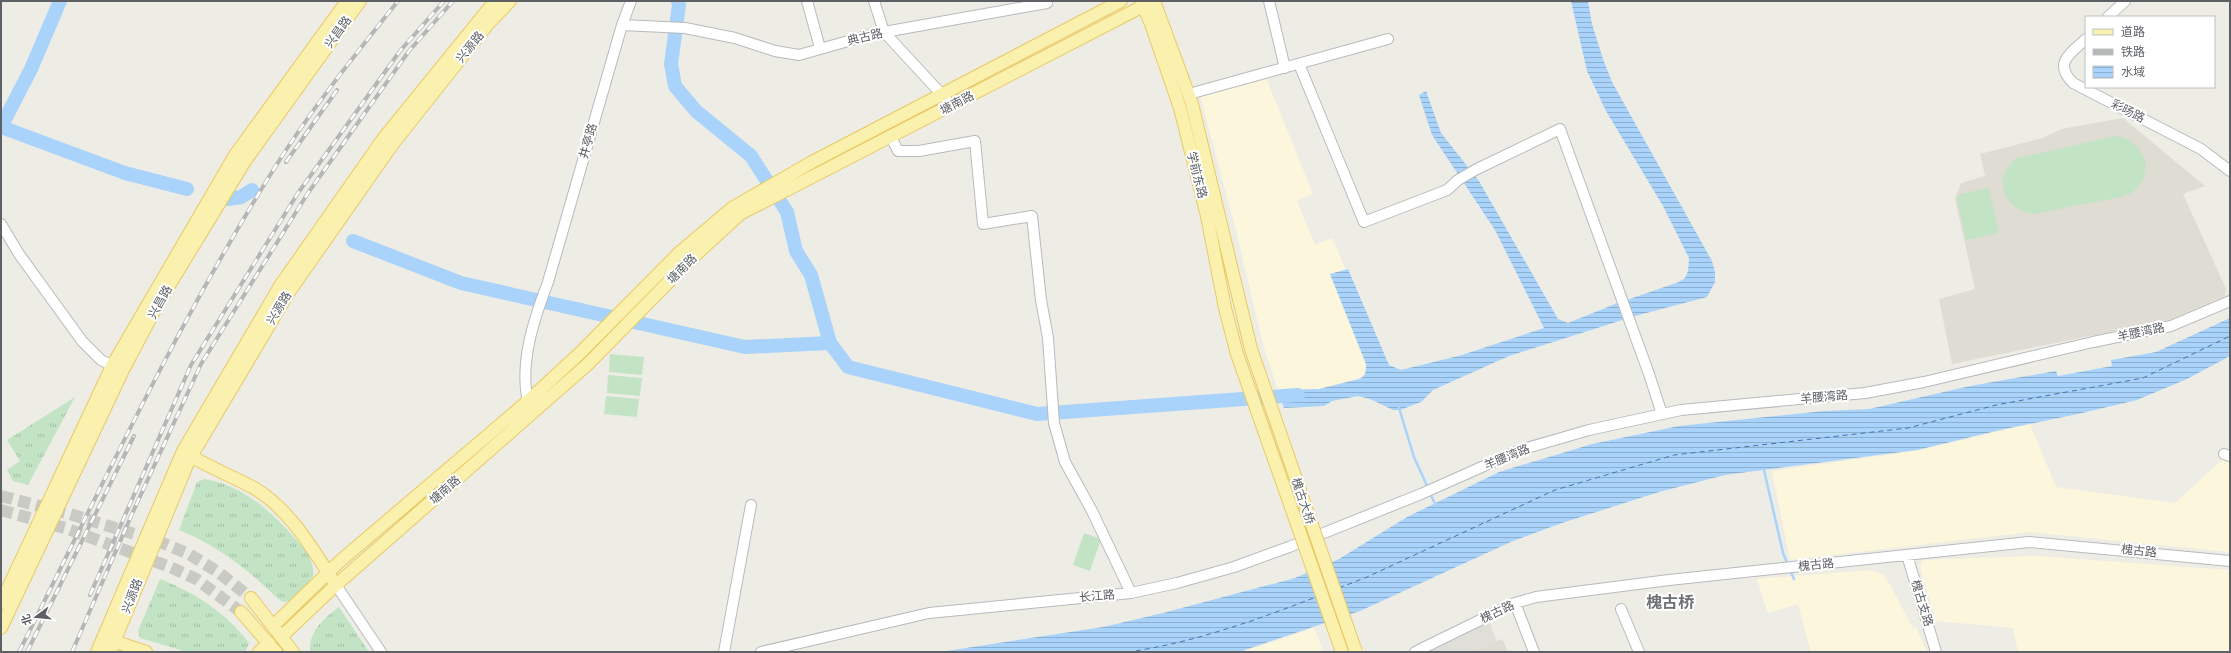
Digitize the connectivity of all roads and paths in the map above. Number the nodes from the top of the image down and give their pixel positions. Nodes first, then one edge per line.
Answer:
1 (347, 1) edge
2 (360, 1) edge
3 (495, 1) edge
4 (510, 1) edge
5 (631, 1) edge
6 (807, 1) edge
7 (874, 1) edge
8 (1121, 1) edge
9 (1269, 1) edge
10 (2125, 1) edge
11 (1148, 2) edge
12 (1047, 3) dead end
13 (2109, 16) edge
14 (622, 25) junction
15 (884, 32) junction
16 (1388, 39) dead end
17 (2085, 40) edge
18 (820, 48) junction
19 (1299, 64) junction
20 (1285, 68) junction
21 (941, 94) junction
22 (1189, 94) junction
23 (952, 106) junction
24 (891, 137) junction
25 (2230, 171) edge
26 (800, 176) junction
27 (747, 205) junction
28 (1, 224) edge
29 (2230, 302) edge
30 (1252, 349) joint
31 (1237, 354) joint
32 (117, 368) junction
33 (528, 401) junction
34 (532, 414) junction
35 (1662, 414) junction
36 (187, 454) junction
37 (1421, 494) joint
38 (751, 505) dead end
39 (1907, 555) junction
40 (2230, 561) edge
41 (328, 573) junction
42 (336, 585) junction
43 (1131, 593) junction
44 (251, 598) tunnel mouth
45 (1, 603) edge
46 (1515, 603) junction
47 (1621, 609) dead end
48 (241, 612) tunnel mouth
49 (274, 625) junction
50 (1, 628) edge
51 (281, 637) junction
52 (102, 638) junction
53 (112, 647) edge
54 (272, 648) edge
55 (97, 652) edge
56 (146, 652) edge
57 (259, 652) edge
58 (293, 652) edge
59 (381, 652) edge
60 (724, 652) edge
61 (761, 652) edge
62 (1342, 652) edge
63 (1356, 652) edge
64 (1415, 652) edge
65 (1534, 652) edge
66 (1639, 652) edge
67 (1936, 652) edge

1 - 32 main road, 兴昌路
2 - 32 main road, 兴昌路
3 - 36 main road, 兴源路
4 - 36 main road, 兴源路
5 - 14 street, 井亭路
6 - 18 street
7 - 15 street
8 - 21 main road, 塘南路
9 - 20 street
10 - 13 street
11 - 22 main road, 学前东路
11 - 23 main road, 塘南路
11 - 31 main road, 学前东路
12 - 15 street, 典古路
14 - 18 street, 典古路
14 - 33 street, 井亭路
15 - 18 street, 典古路
15 - 21 street
16 - 19 street
17 - 25 street, 彩旸路
19 - 20 street
19 - 35 street
20 - 22 street
21 - 23 street
21 - 26 main road, 塘南路
22 - 30 main road, 学前东路
23 - 24 main road, 塘南路
24 - 26 main road, 塘南路
24 - 43 street
26 - 27 main road, 塘南路
27 - 33 main road, 塘南路
27 - 34 main road, 塘南路
28 - 32 street
29 - 35 street, 羊腰湾路
30 - 63 main road, 槐古大桥, bridge
31 - 62 main road, 槐古大桥, bridge
32 - 45 main road, 兴昌路
32 - 50 main road, 兴昌路
33 - 34 street, 井亭路
33 - 41 main road, 塘南路
34 - 42 main road, 塘南路
35 - 37 street, 羊腰湾路
36 - 41 main road
36 - 52 main road, 兴源路
36 - 53 main road, 兴源路
37 - 43 street, 长江路
38 - 60 street
39 - 40 street, 槐古路
39 - 46 street, 槐古路
39 - 67 street, 槐古支路
41 - 42 main road
41 - 49 main road, 塘南路
42 - 51 main road, 塘南路
42 - 59 street
43 - 61 street, 长江路
44 - 49 main road
46 - 64 street, 槐古路
46 - 65 street
47 - 66 street
48 - 54 main road
49 - 51 main road
51 - 58 main road
52 - 53 main road
52 - 55 main road, 兴源路
53 - 56 main road
54 - 57 main road

